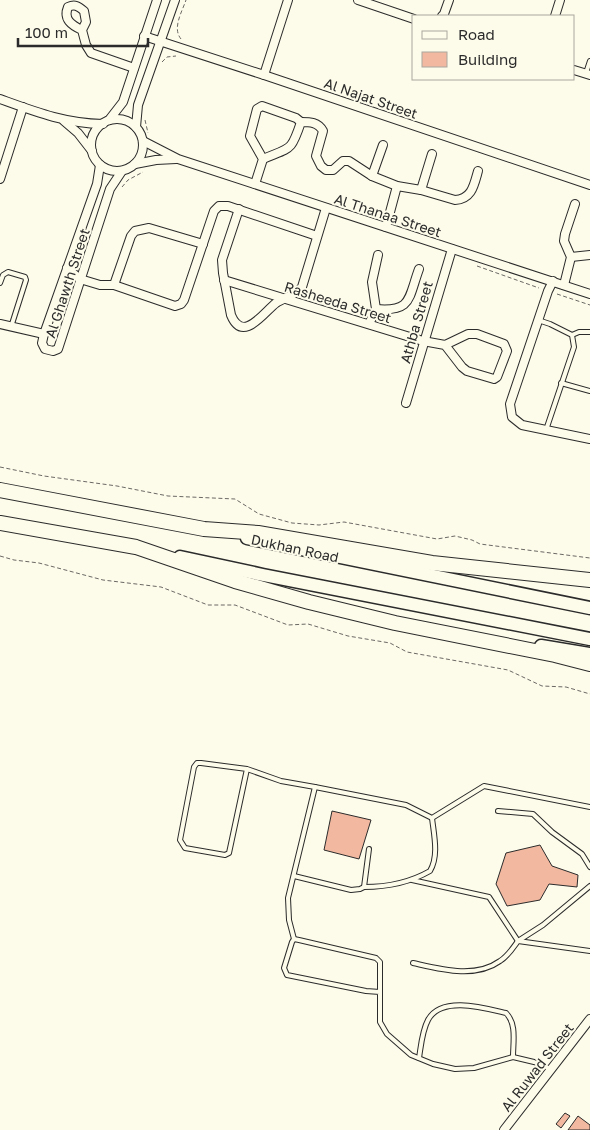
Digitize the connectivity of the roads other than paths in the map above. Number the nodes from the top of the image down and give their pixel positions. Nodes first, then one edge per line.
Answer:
1 (157, 0) edge
2 (175, 0) edge
3 (288, 0) edge
4 (358, 0) edge
5 (449, 0) edge
6 (560, 0) edge
7 (443, 15) edge
8 (555, 15) edge
9 (412, 18) edge
10 (82, 30) dead end
11 (144, 36) junction
12 (160, 42) junction
13 (590, 61) edge
14 (134, 68) junction
15 (575, 70) edge
16 (588, 74) edge
17 (264, 75) junction
18 (0, 99) edge
19 (23, 107) junction
20 (62, 120) junction
21 (301, 122) junction
22 (105, 123) junction
23 (136, 127) junction
24 (146, 138) junction
25 (383, 146) dead end
26 (92, 152) junction
27 (432, 154) dead end
28 (178, 159) junction
29 (263, 159) junction
30 (135, 164) junction
31 (100, 165) junction
32 (478, 170) dead end
33 (122, 171) junction
34 (372, 176) junction
35 (0, 178) edge
36 (255, 184) junction
37 (590, 184) edge
38 (397, 186) junction
39 (421, 190) junction
40 (575, 204) dead end
41 (326, 208) junction
42 (239, 209) junction
43 (386, 227) junction
44 (317, 236) junction
45 (203, 244) junction
46 (452, 249) junction
47 (378, 255) dead end
48 (590, 255) edge
49 (571, 257) junction
50 (67, 268) junction
51 (419, 269) dead end
52 (80, 280) junction
53 (224, 280) junction
54 (553, 281) junction
55 (0, 283) edge
56 (114, 285) junction
57 (564, 285) junction
58 (590, 294) edge
59 (283, 298) junction
60 (376, 309) junction
61 (538, 320) junction
62 (0, 324) edge
63 (369, 324) junction
64 (11, 327) junction
65 (590, 332) edge
66 (44, 334) junction
67 (572, 335) junction
68 (423, 341) junction
69 (445, 345) junction
70 (561, 383) junction
71 (590, 391) edge
72 (406, 403) dead end
73 (546, 430) junction
74 (590, 439) edge
75 (0, 490) edge
76 (0, 523) edge
77 (204, 529) junction
78 (136, 547) junction
79 (590, 580) edge
80 (590, 608) edge
81 (460, 636) junction
82 (590, 638) edge
83 (590, 654) edge
84 (590, 664) edge
85 (247, 768) junction
86 (316, 786) junction
87 (590, 807) edge
88 (498, 811) dead end
89 (432, 818) junction
90 (369, 849) dead end
91 (590, 867) edge
92 (294, 876) junction
93 (412, 880) junction
94 (364, 886) junction
95 (590, 886) edge
96 (294, 939) junction
97 (518, 941) junction
98 (590, 951) edge
99 (413, 963) dead end
100 (380, 992) junction
101 (590, 1019) edge
102 (513, 1057) junction
103 (418, 1058) junction
104 (551, 1069) junction
105 (504, 1130) edge

1 - 11 street
2 - 12 street
3 - 17 street
4 - 9 street
5 - 7 street
6 - 8 street
10 - 14 street
11 - 12 street, Al Najat Street
11 - 14 street
12 - 17 street, Al Najat Street
12 - 23 street
13 - 16 lane
14 - 22 street
15 - 16 street
17 - 37 street, Al Najat Street
18 - 19 street
19 - 20 street
19 - 35 street
20 - 22 street
20 - 26 street
21 - 29 street
21 - 29 street
21 - 34 street
22 - 23 street
22 - 26 street
23 - 24 street
24 - 28 street, Al Thanaa Street
24 - 30 street
25 - 34 street
26 - 31 street
27 - 39 street
28 - 30 street, Al Thanaa Street
28 - 36 street, Al Thanaa Street
29 - 36 street
30 - 33 street
31 - 33 street
31 - 50 street, Al Ghawth Street
32 - 39 street
33 - 52 street, Al Ghawth Street
34 - 38 street
36 - 41 street, Al Thanaa Street
38 - 39 street
38 - 43 street
40 - 49 street
41 - 43 street, Al Thanaa Street
41 - 44 street
42 - 44 street
42 - 45 street
42 - 53 street
43 - 46 street, Al Thanaa Street
44 - 59 street
45 - 56 street
45 - 56 street
46 - 54 street, Al Thanaa Street
46 - 68 street, Athba Street
47 - 60 street
48 - 49 street
49 - 57 street
50 - 52 street
50 - 66 street, Al Ghawth Street
51 - 60 street
52 - 56 street
52 - 66 street, Al Ghawth Street
53 - 59 street, Rasheeda Street
53 - 59 street
54 - 57 street, Al Thanaa Street
54 - 61 street
55 - 64 lane
57 - 58 street, Al Thanaa Street
59 - 63 street, Rasheeda Street
60 - 63 street
61 - 67 lane
61 - 73 street
62 - 64 street
63 - 68 street, Rasheeda Street
64 - 66 street
65 - 67 lane
67 - 70 lane
68 - 69 street, Rasheeda Street
68 - 72 street, Athba Street
69 - 69 street
70 - 71 lane
70 - 73 lane
73 - 74 street
75 - 77 highway, Dukhan Road
76 - 78 highway
77 - 79 highway
77 - 80 main road, Dukhan Road
78 - 81 highway
78 - 82 main road
81 - 83 main road
81 - 84 highway
85 - 85 lane
85 - 86 lane
86 - 89 lane
86 - 92 lane
87 - 89 lane
88 - 91 lane
89 - 93 lane
90 - 94 lane
92 - 94 lane
92 - 96 lane
93 - 94 lane
93 - 97 lane
95 - 97 lane
96 - 100 lane
96 - 100 lane
97 - 98 lane
97 - 99 lane
100 - 103 lane
101 - 104 street, Al Ruwad Street
102 - 103 lane
102 - 103 lane
102 - 104 lane
104 - 105 street, Al Ruwad Street

